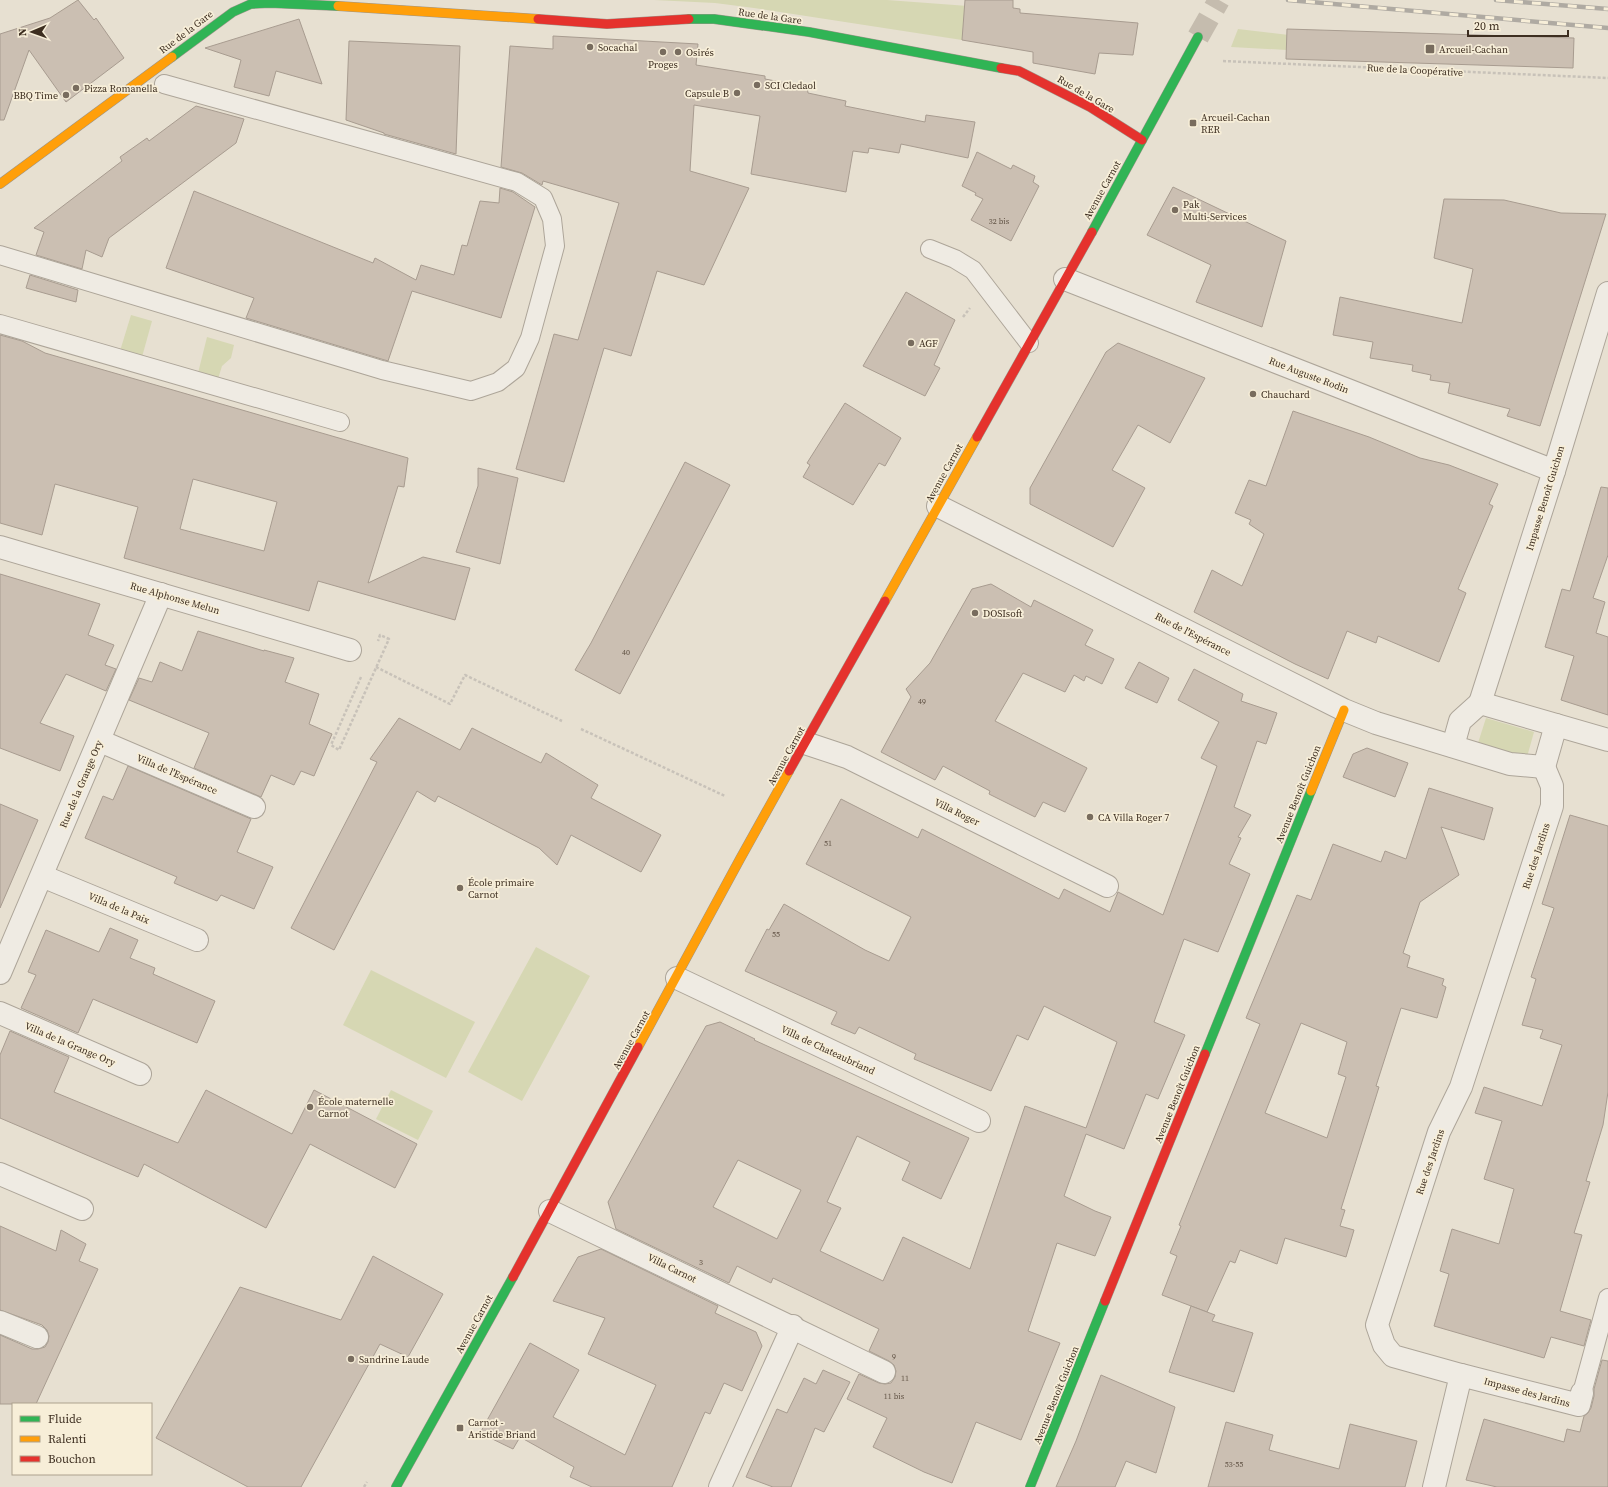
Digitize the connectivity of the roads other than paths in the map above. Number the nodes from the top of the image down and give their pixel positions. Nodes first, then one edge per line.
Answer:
1 (1198, 37) tunnel mouth
2 (164, 84) dead end
3 (1142, 140) junction
4 (0, 184) edge
5 (930, 249) dead end
6 (0, 255) edge
7 (1065, 279) junction
8 (1608, 293) edge
9 (0, 324) edge
10 (1029, 343) junction
11 (340, 422) dead end
12 (1554, 471) junction
13 (938, 506) junction
14 (0, 547) edge
15 (161, 594) junction
16 (350, 650) dead end
17 (1480, 703) junction
18 (1344, 710) junction
19 (1556, 725) junction
20 (1608, 740) edge
21 (100, 741) junction
22 (805, 743) junction
23 (1453, 746) junction
24 (1544, 768) junction
25 (254, 807) dead end
26 (42, 876) junction
27 (1107, 886) dead end
28 (197, 940) dead end
29 (0, 973) edge
30 (677, 978) junction
31 (0, 1014) edge
32 (140, 1074) dead end
33 (979, 1121) dead end
34 (0, 1174) edge
35 (82, 1209) dead end
36 (550, 1211) junction
37 (1608, 1298) edge
38 (0, 1322) edge
39 (793, 1326) junction
40 (37, 1337) dead end
41 (884, 1372) dead end
42 (1461, 1375) junction
43 (1582, 1393) joint
44 (396, 1487) edge
45 (720, 1487) edge
46 (1030, 1487) edge
47 (1434, 1487) edge

1 - 3 street, Avenue Carnot
2 - 6 lane
3 - 4 street, Rue de la Gare
3 - 7 street, Avenue Carnot
5 - 10 lane
7 - 10 street, Avenue Carnot
7 - 12 street, Rue Auguste Rodin
8 - 12 street, Impasse Benoît Guichon
9 - 11 lane
10 - 13 street, Avenue Carnot
12 - 17 street, Impasse Benoît Guichon
13 - 18 street, Rue de l'Espérance
13 - 22 street, Avenue Carnot
14 - 15 street, Rue Alphonse Melun
15 - 16 street, Rue Alphonse Melun
15 - 21 street, Rue de la Grange Ory
17 - 19 street
17 - 23 street
18 - 23 street, Rue de l'Espérance
18 - 46 street, Avenue Benoît Guichon
19 - 20 street
19 - 24 street
21 - 25 street, Villa de l'Espérance
21 - 26 street, Rue de la Grange Ory
22 - 27 street, Villa Roger
22 - 30 street, Avenue Carnot
23 - 24 street, Rue de l'Espérance
24 - 42 street, Rue des Jardins
26 - 28 street, Villa de la Paix
26 - 29 street, Rue de la Grange Ory
30 - 33 street, Villa de Chateaubriand
30 - 36 street, Avenue Carnot
31 - 32 street, Villa de la Grange Ory
34 - 35 street
36 - 39 street, Villa Carnot
36 - 44 street, Avenue Carnot
37 - 43 lane, Impasse des Jardins
38 - 40 street
39 - 41 street, Villa Carnot
39 - 45 street
42 - 43 street, Impasse des Jardins
42 - 47 street

